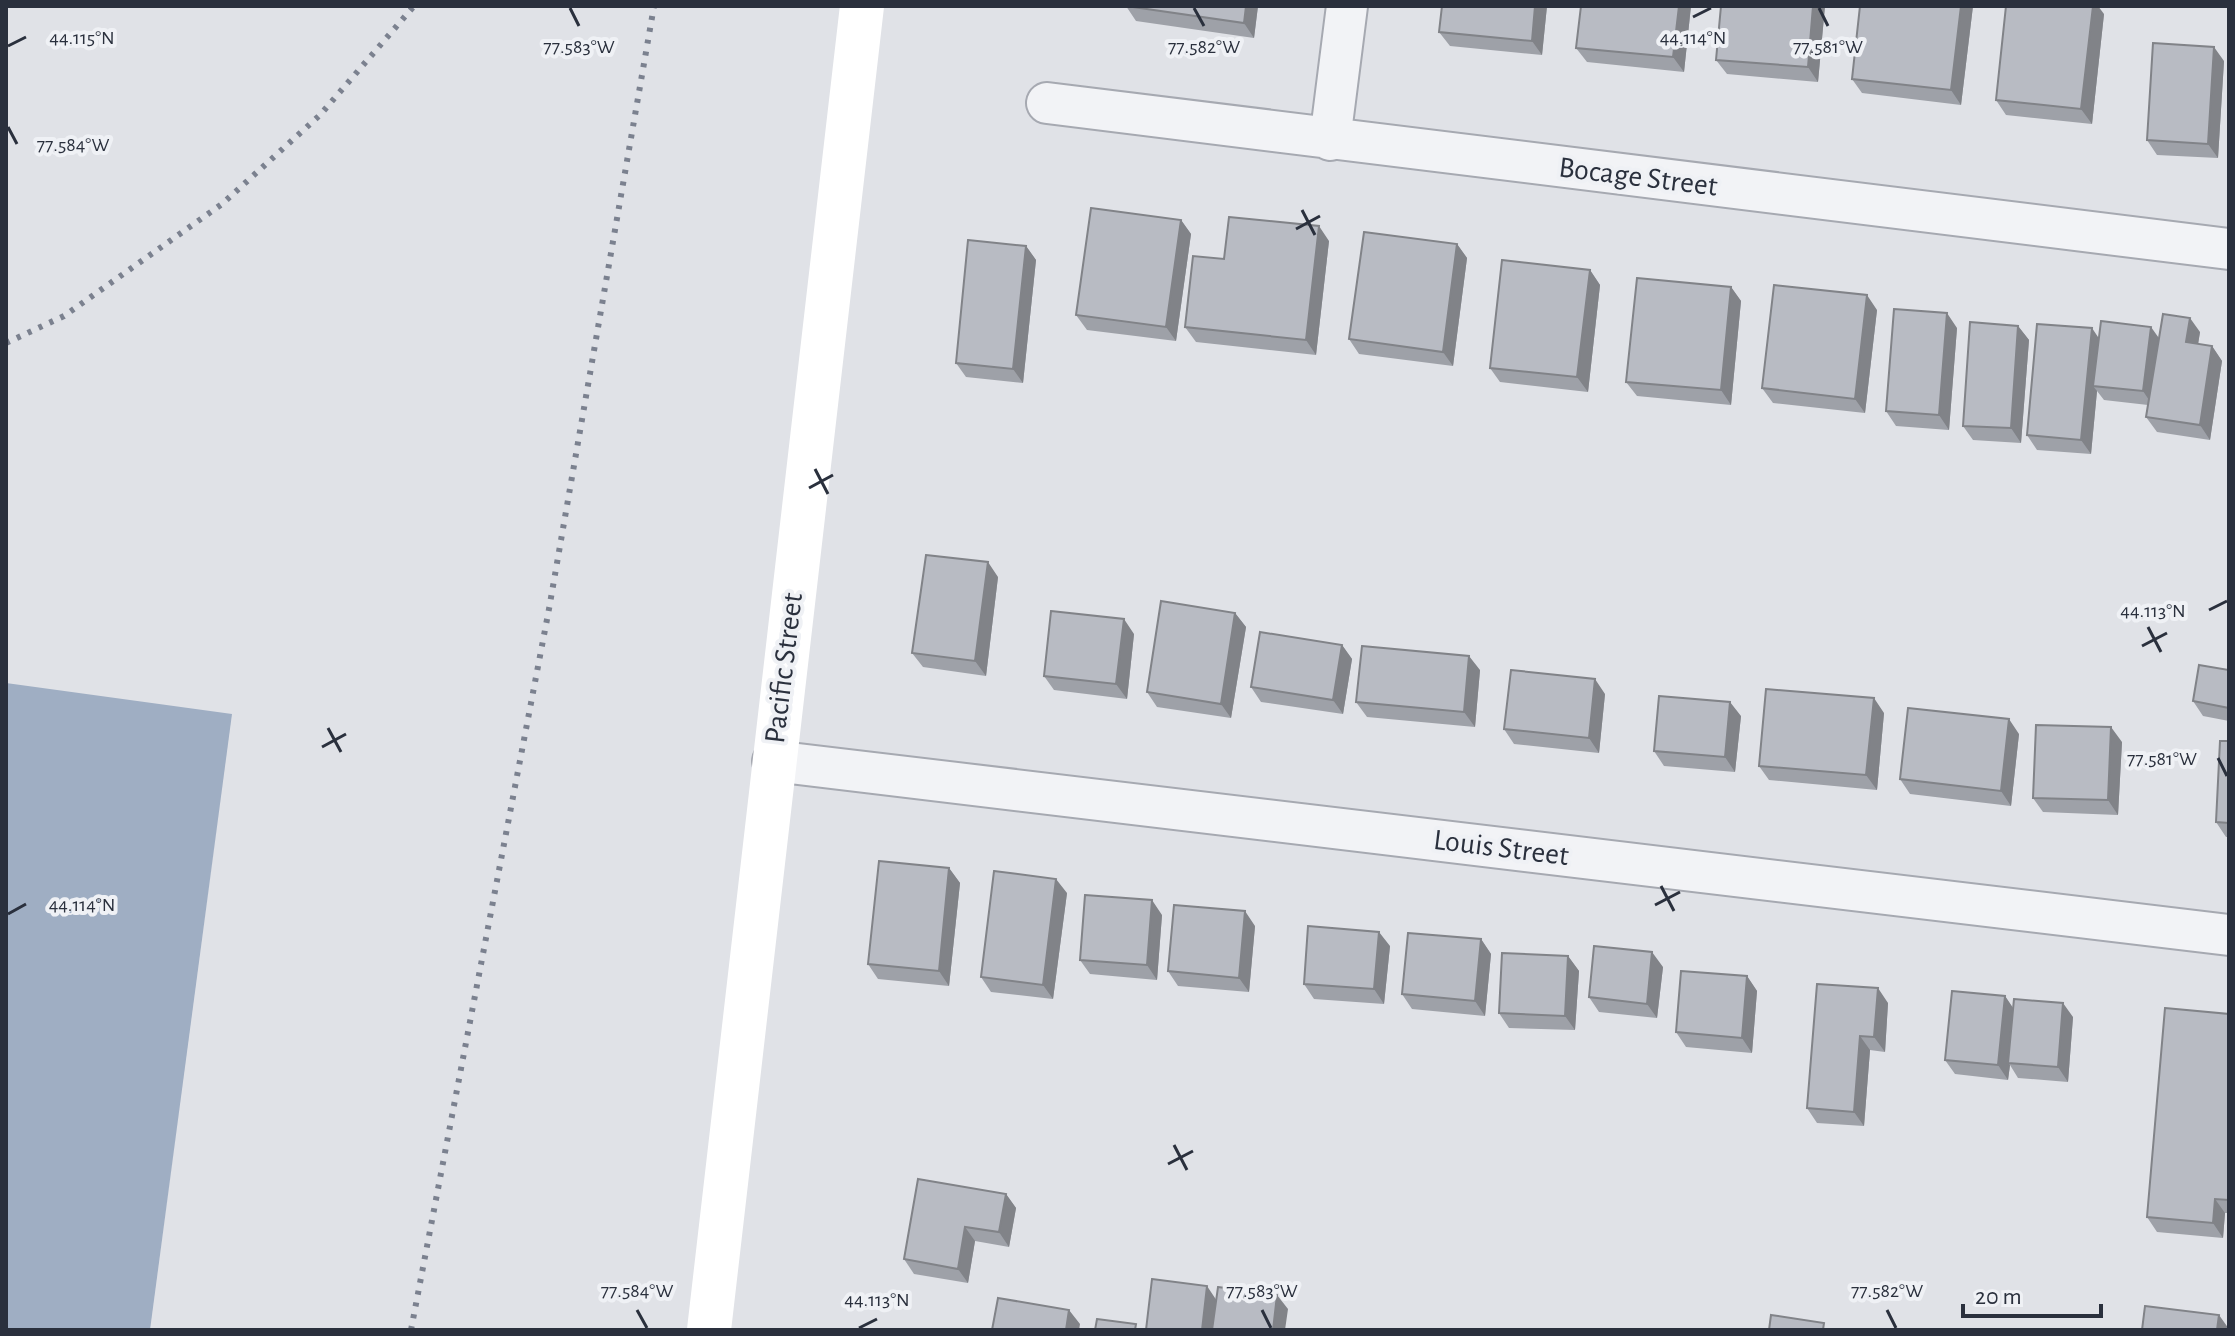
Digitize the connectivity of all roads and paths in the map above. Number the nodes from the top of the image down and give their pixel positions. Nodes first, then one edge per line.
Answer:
1 (862, 6) edge
2 (1347, 6) edge
3 (1047, 103) dead end
4 (1330, 140) junction
5 (2229, 249) edge
6 (773, 761) junction
7 (2229, 935) edge
8 (709, 1330) edge

1 - 6 street, Pacific Street
2 - 4 street
3 - 4 street, Bocage Street
4 - 5 street, Bocage Street
6 - 7 street, Louis Street
6 - 8 street, Pacific Street

